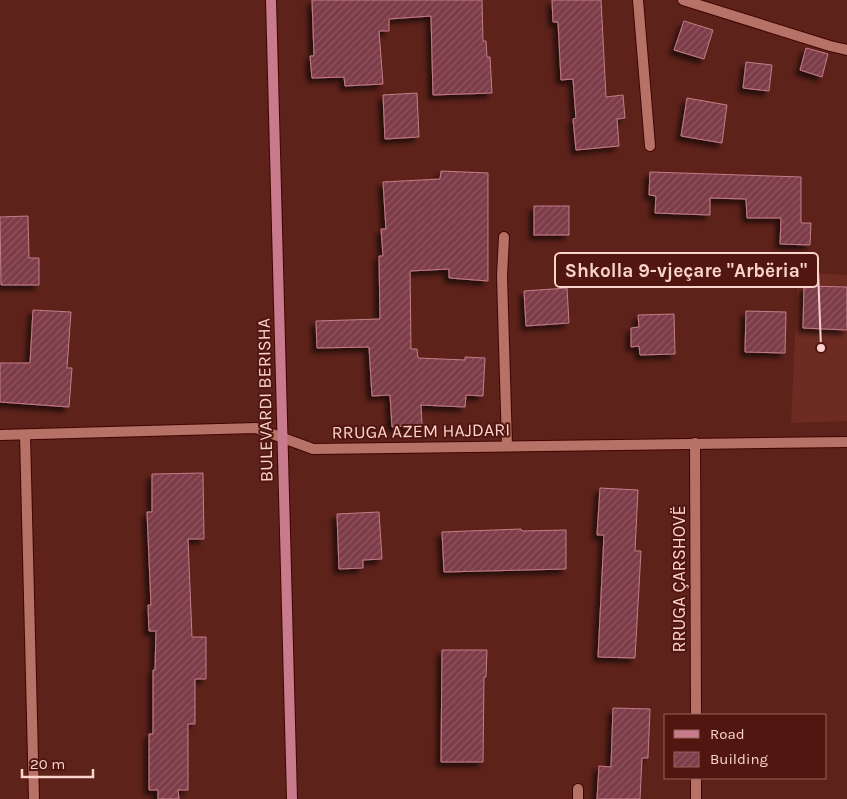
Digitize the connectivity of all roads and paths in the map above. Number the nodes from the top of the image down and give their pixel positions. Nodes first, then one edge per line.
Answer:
1 (271, 0) edge
2 (638, 0) edge
3 (683, 0) edge
4 (847, 50) edge
5 (650, 146) dead end
6 (504, 237) dead end
7 (25, 435) junction
8 (0, 436) edge
9 (282, 438) junction
10 (847, 442) edge
11 (695, 443) junction
12 (507, 446) junction
13 (696, 714) edge
14 (696, 779) edge
15 (34, 799) edge
16 (292, 799) edge
17 (696, 799) edge

1 - 9 main road, BULEVARDI BERISHA
2 - 5 street
3 - 4 street
6 - 12 street
7 - 8 street, RRUGA AZEM HAJDARI
7 - 9 street, RRUGA AZEM HAJDARI
7 - 15 street
9 - 12 street, RRUGA AZEM HAJDARI
9 - 16 main road, BULEVARDI BERISHA
10 - 11 street, RRUGA AZEM HAJDARI
11 - 12 street, RRUGA AZEM HAJDARI
11 - 13 street, RRUGA ÇARSHOVË
14 - 17 street

